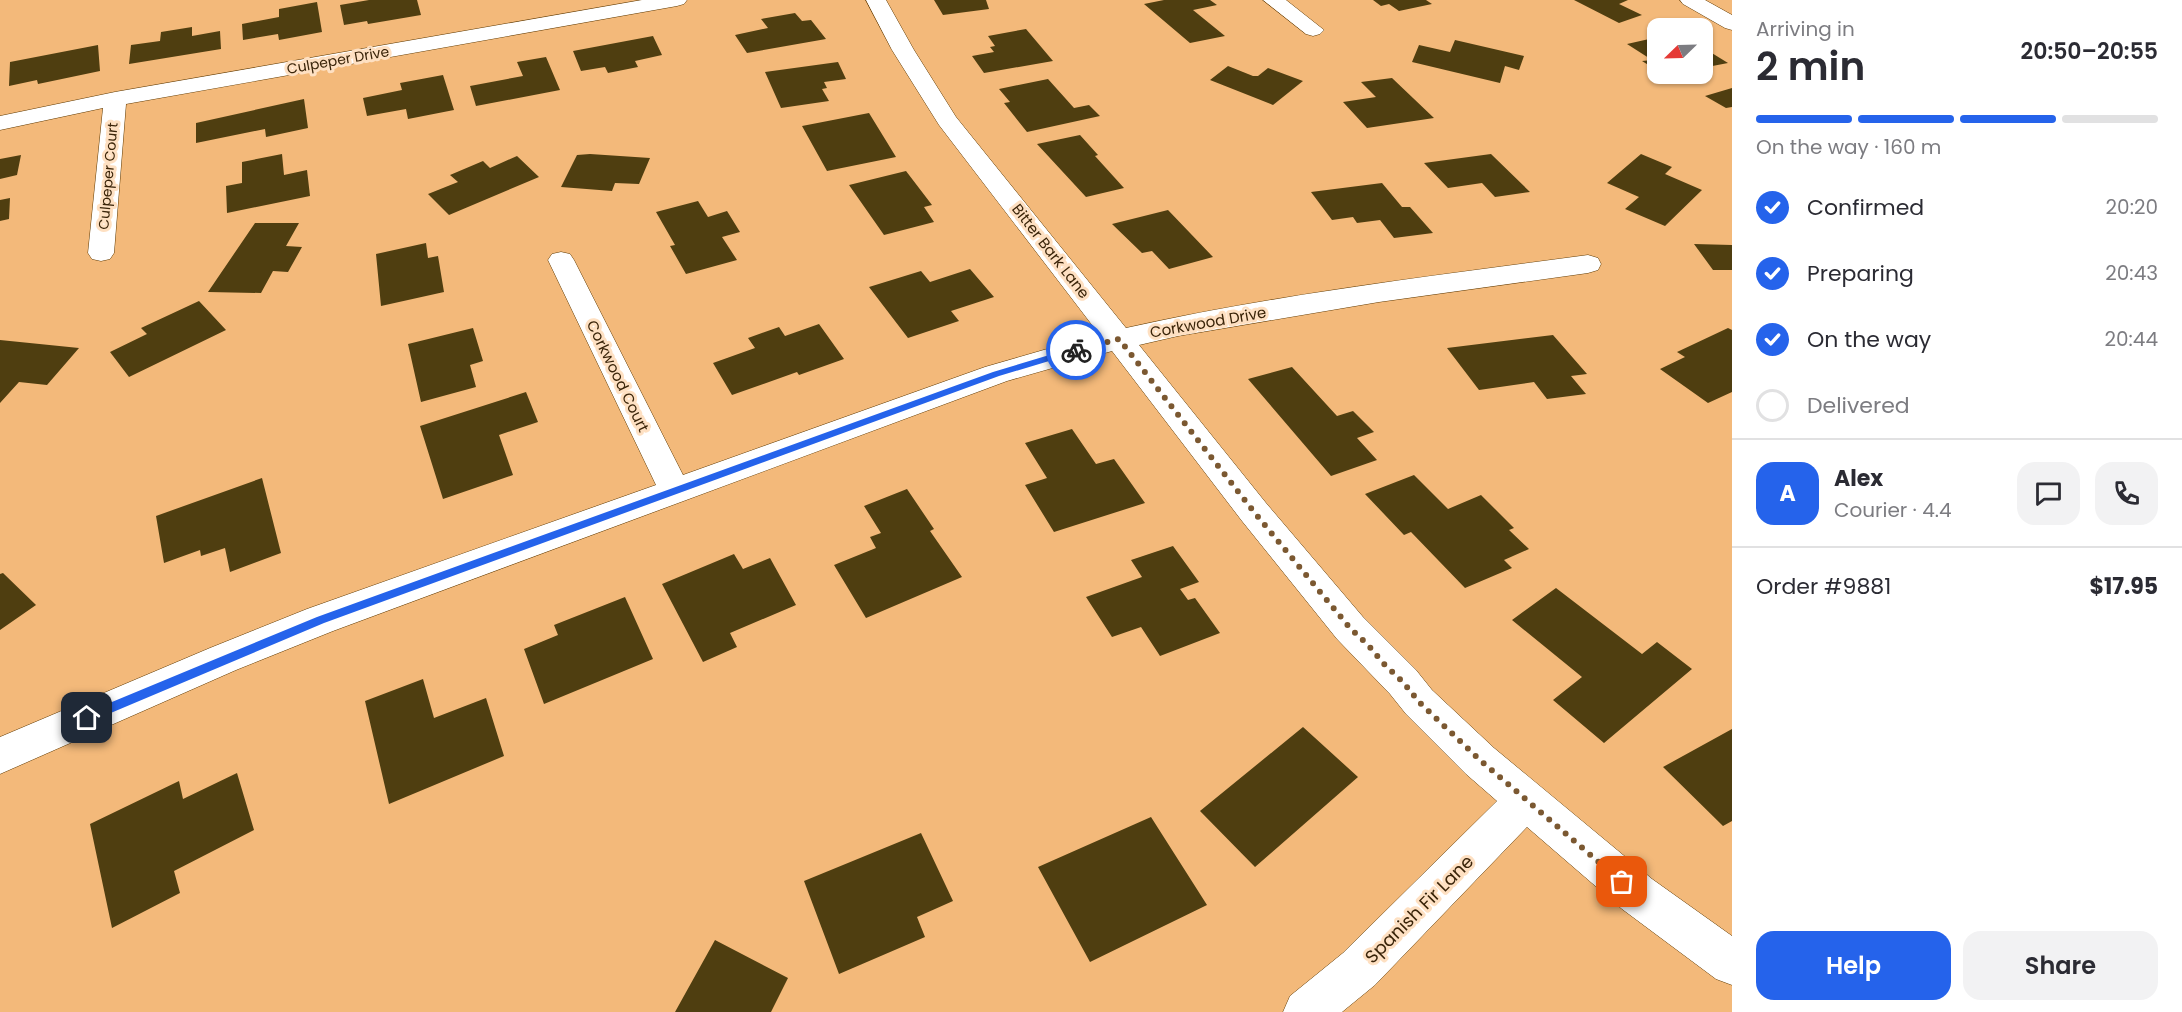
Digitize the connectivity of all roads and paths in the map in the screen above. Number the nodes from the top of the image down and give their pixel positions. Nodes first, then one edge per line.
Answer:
1 (677, 0) edge
2 (876, 0) edge
3 (1273, 0) edge
4 (1690, 0) edge
5 (1732, 24) edge
6 (1313, 30) dead end
7 (115, 99) junction
8 (0, 123) edge
9 (101, 253) dead end
10 (561, 260) dead end
11 (1588, 264) dead end
12 (1119, 339) junction
13 (675, 491) junction
14 (0, 756) edge
15 (1526, 800) junction
16 (1732, 963) edge
17 (1306, 1012) edge

1 - 7 street, Culpeper Drive
2 - 12 street, Bitter Bark Lane
3 - 6 street
4 - 5 street
7 - 8 street, Culpeper Drive
7 - 9 street, Culpeper Court
10 - 13 street, Corkwood Court
11 - 12 street, Corkwood Drive
12 - 13 street, Corkwood Drive
12 - 15 street, Bitter Bark Lane
13 - 14 street, Corkwood Drive
15 - 16 street, Bitter Bark Lane
15 - 17 street, Spanish Fir Lane

